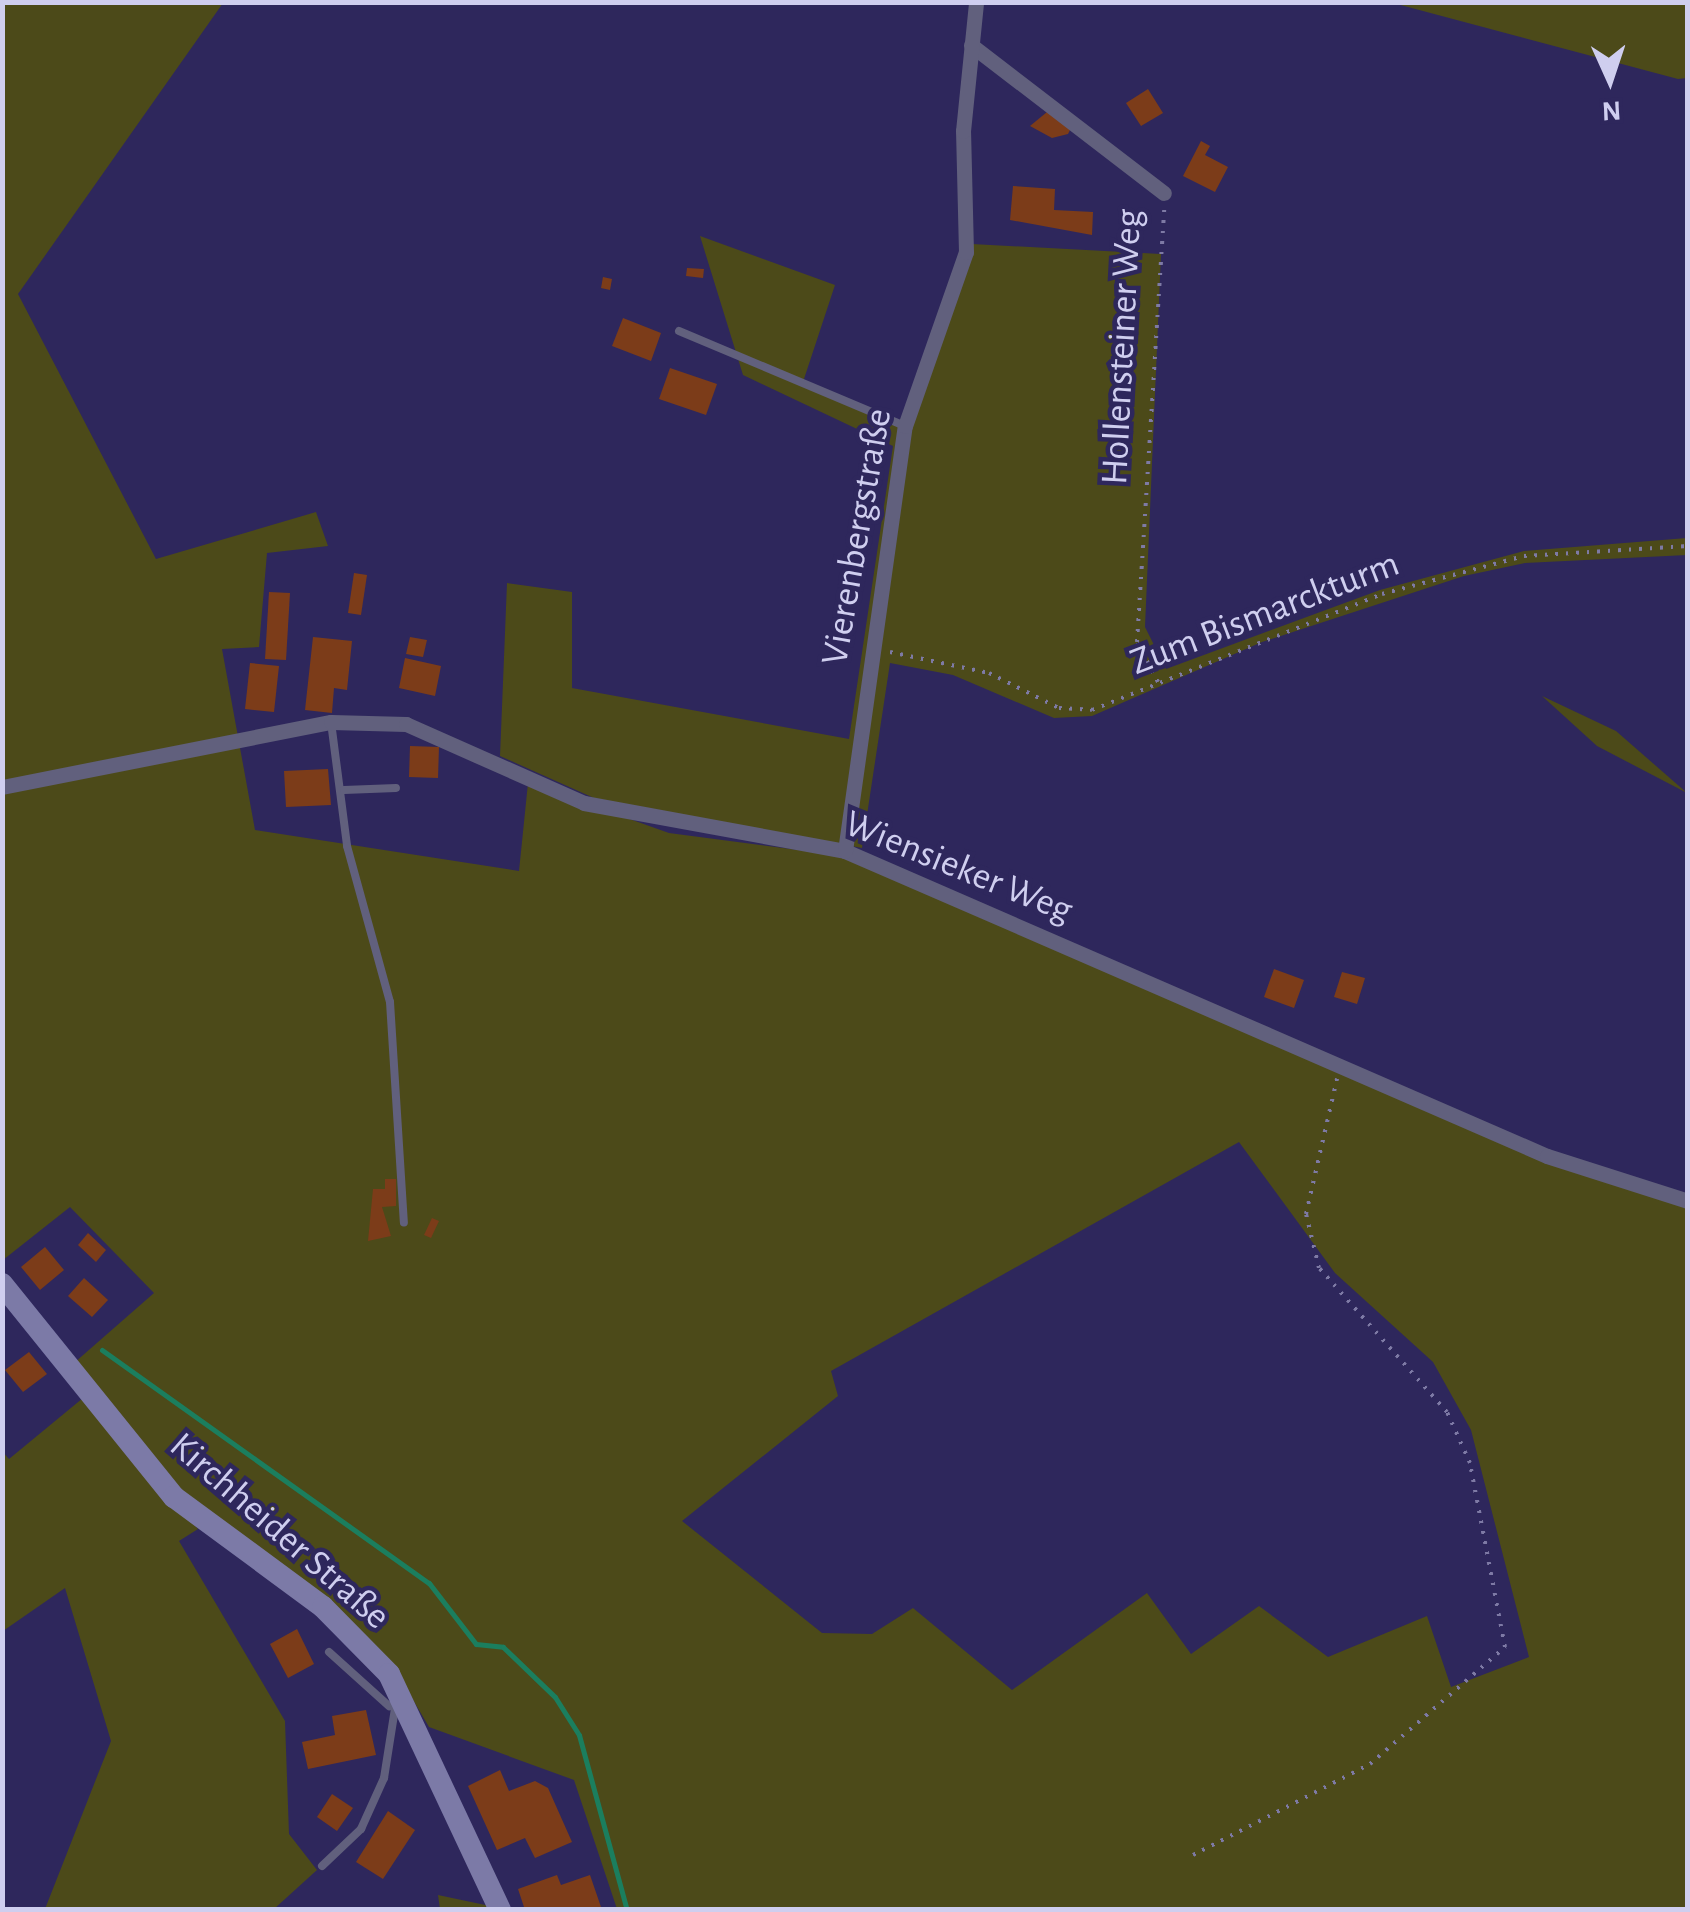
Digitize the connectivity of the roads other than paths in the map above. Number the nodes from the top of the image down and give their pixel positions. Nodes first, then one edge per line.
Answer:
1 (976, 2) edge
2 (972, 45) junction
3 (1164, 193) road end
4 (679, 331) dead end
5 (904, 426) junction
6 (331, 722) junction
7 (2, 787) edge
8 (396, 788) dead end
9 (344, 790) junction
10 (845, 851) junction
11 (1688, 1201) edge
12 (404, 1223) dead end
13 (2, 1284) edge
14 (329, 1652) dead end
15 (396, 1702) junction
16 (322, 1866) dead end
17 (500, 1910) edge

1 - 2 street, Vierenbergstraße
2 - 3 street, Hollensteiner Weg
2 - 5 street, Vierenbergstraße
4 - 5 lane
5 - 10 street, Vierenbergstraße
6 - 7 street, Wiensieker Weg
6 - 9 lane
6 - 10 street, Wiensieker Weg
8 - 9 lane
9 - 12 lane
10 - 11 street, Wiensieker Weg
13 - 15 main road, Kirchheider Straße
14 - 15 lane
15 - 16 lane
15 - 17 main road, Kirchheider Straße

